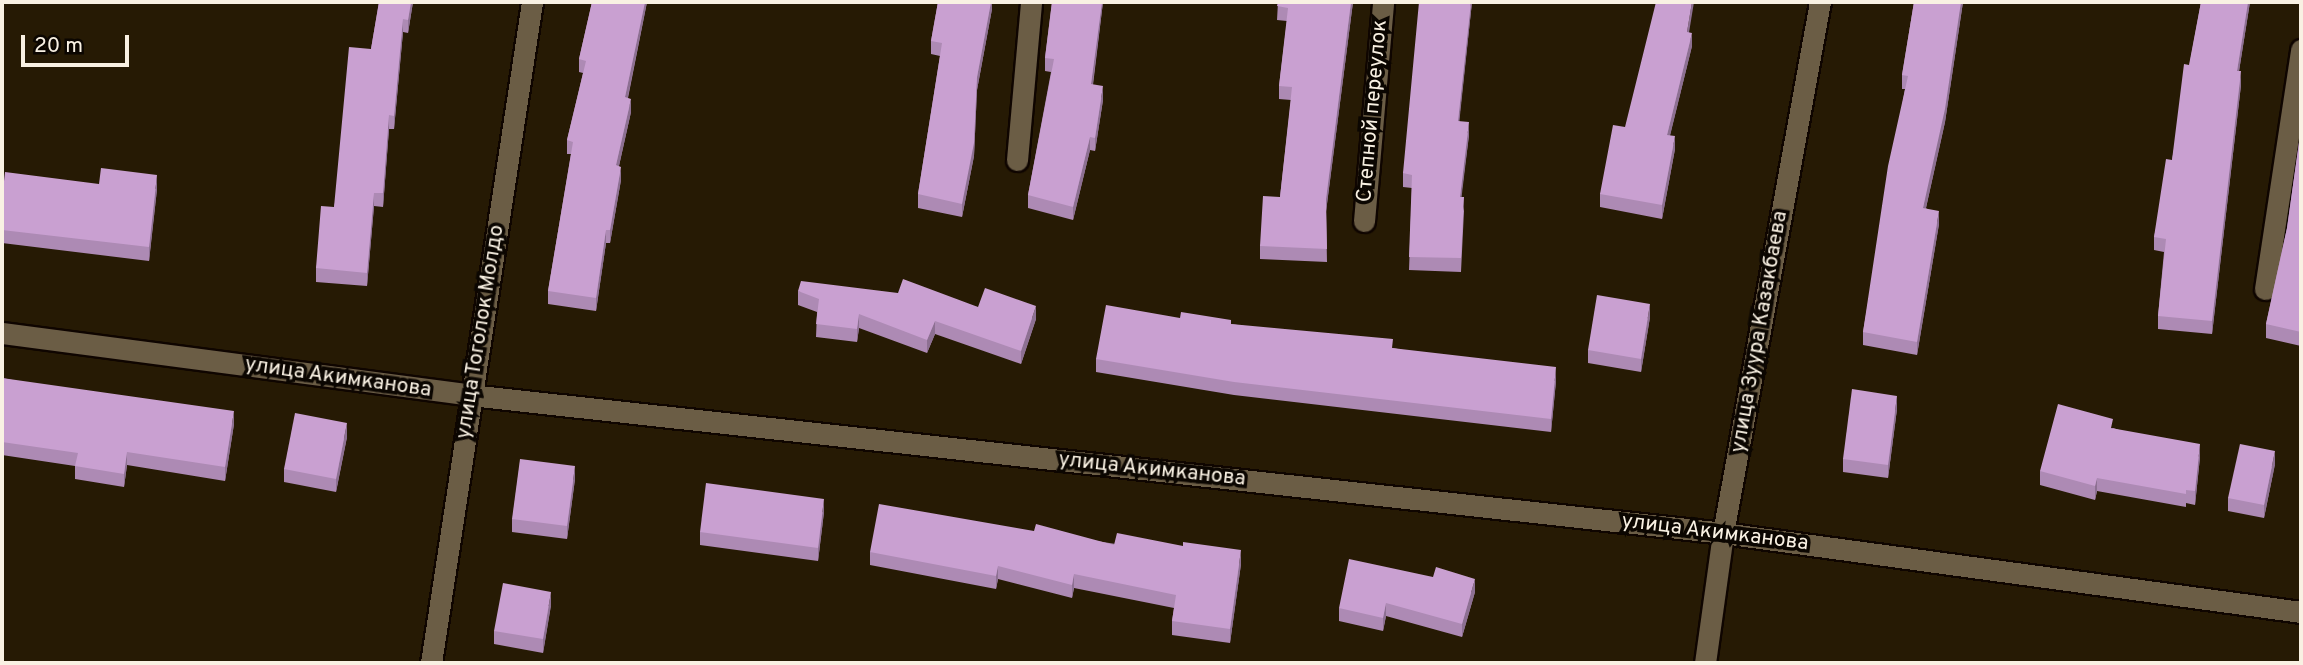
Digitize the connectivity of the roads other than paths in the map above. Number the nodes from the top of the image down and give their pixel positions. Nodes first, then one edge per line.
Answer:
1 (532, 2) edge
2 (1031, 2) edge
3 (1383, 2) edge
4 (1820, 2) edge
5 (2301, 50) edge
6 (1017, 160) dead end
7 (1364, 221) dead end
8 (2265, 289) dead end
9 (2, 333) edge
10 (470, 395) junction
11 (1723, 533) junction
12 (2301, 612) edge
13 (431, 663) edge
14 (1705, 663) edge

1 - 10 street, улица Тоголок Молдо
2 - 6 street
3 - 7 street, Степной переулок
4 - 11 street, улица Зуура Казакбаева
5 - 8 street
9 - 10 street, улица Акимканова
10 - 11 street, улица Акимканова
10 - 13 street, улица Тоголок Молдо
11 - 12 street, улица Акимканова
11 - 14 street, улица Зуура Казакбаева

